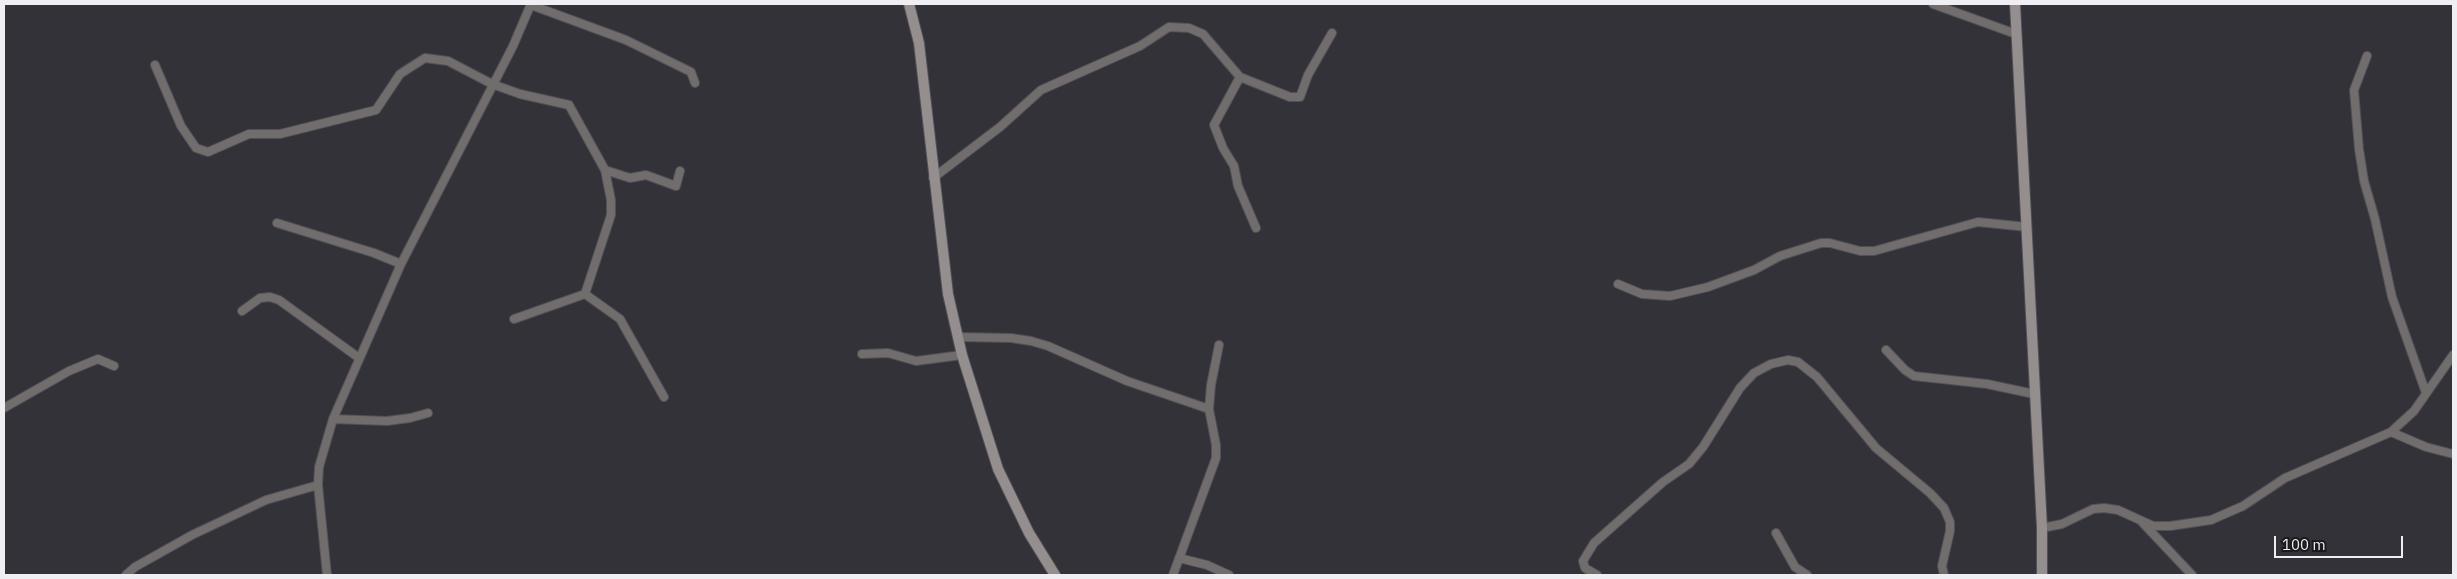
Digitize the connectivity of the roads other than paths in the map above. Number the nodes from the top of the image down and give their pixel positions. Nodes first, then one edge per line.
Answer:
1 (531, 4) edge
2 (909, 4) edge
3 (1934, 4) edge
4 (2015, 4) edge
5 (1332, 33) dead end
6 (2016, 34) junction
7 (2367, 56) dead end
8 (155, 65) dead end
9 (1240, 77) junction
10 (695, 83) dead end
11 (492, 84) junction
12 (606, 170) junction
13 (680, 171) dead end
14 (933, 178) junction
15 (277, 223) dead end
16 (2027, 227) junction
17 (1256, 228) dead end
18 (401, 264) junction
19 (1618, 284) dead end
20 (584, 294) junction
21 (242, 311) dead end
22 (514, 319) dead end
23 (958, 337) junction
24 (1219, 346) dead end
25 (1886, 350) dead end
26 (862, 354) dead end
27 (962, 355) junction
28 (2453, 355) edge
29 (359, 358) junction
30 (114, 366) dead end
31 (2426, 393) junction
32 (2034, 394) junction
33 (664, 397) dead end
34 (4, 408) edge
35 (1209, 409) junction
36 (428, 412) dead end
37 (333, 419) junction
38 (2391, 432) junction
39 (2453, 454) edge
40 (318, 485) junction
41 (2141, 521) junction
42 (2042, 528) junction
43 (1776, 533) dead end
44 (1179, 558) junction
45 (126, 575) edge
46 (326, 575) edge
47 (1054, 575) edge
48 (1173, 575) edge
49 (1229, 575) edge
50 (1597, 575) edge
51 (1807, 575) edge
52 (1944, 575) edge
53 (2042, 575) edge
54 (2192, 575) edge

1 - 10 street
1 - 11 street
2 - 14 street
3 - 6 street
4 - 6 street
5 - 9 street
6 - 16 street
7 - 31 street
8 - 11 street
9 - 14 street
9 - 17 street
11 - 12 street
11 - 18 street
12 - 13 street
12 - 20 street
14 - 23 street
15 - 18 street
16 - 19 street
16 - 32 street
18 - 29 street
20 - 22 street
20 - 33 street
21 - 29 street
23 - 27 street
23 - 35 street
24 - 35 street
25 - 32 street
26 - 27 street
27 - 47 street
28 - 31 street
29 - 37 street
30 - 34 street
31 - 38 street
32 - 42 street
35 - 44 street
36 - 37 street
37 - 40 street
38 - 39 street
38 - 41 street
40 - 45 street
40 - 46 street
41 - 42 street
41 - 54 street
42 - 53 street
43 - 51 street
44 - 48 street
44 - 49 street
50 - 52 street

